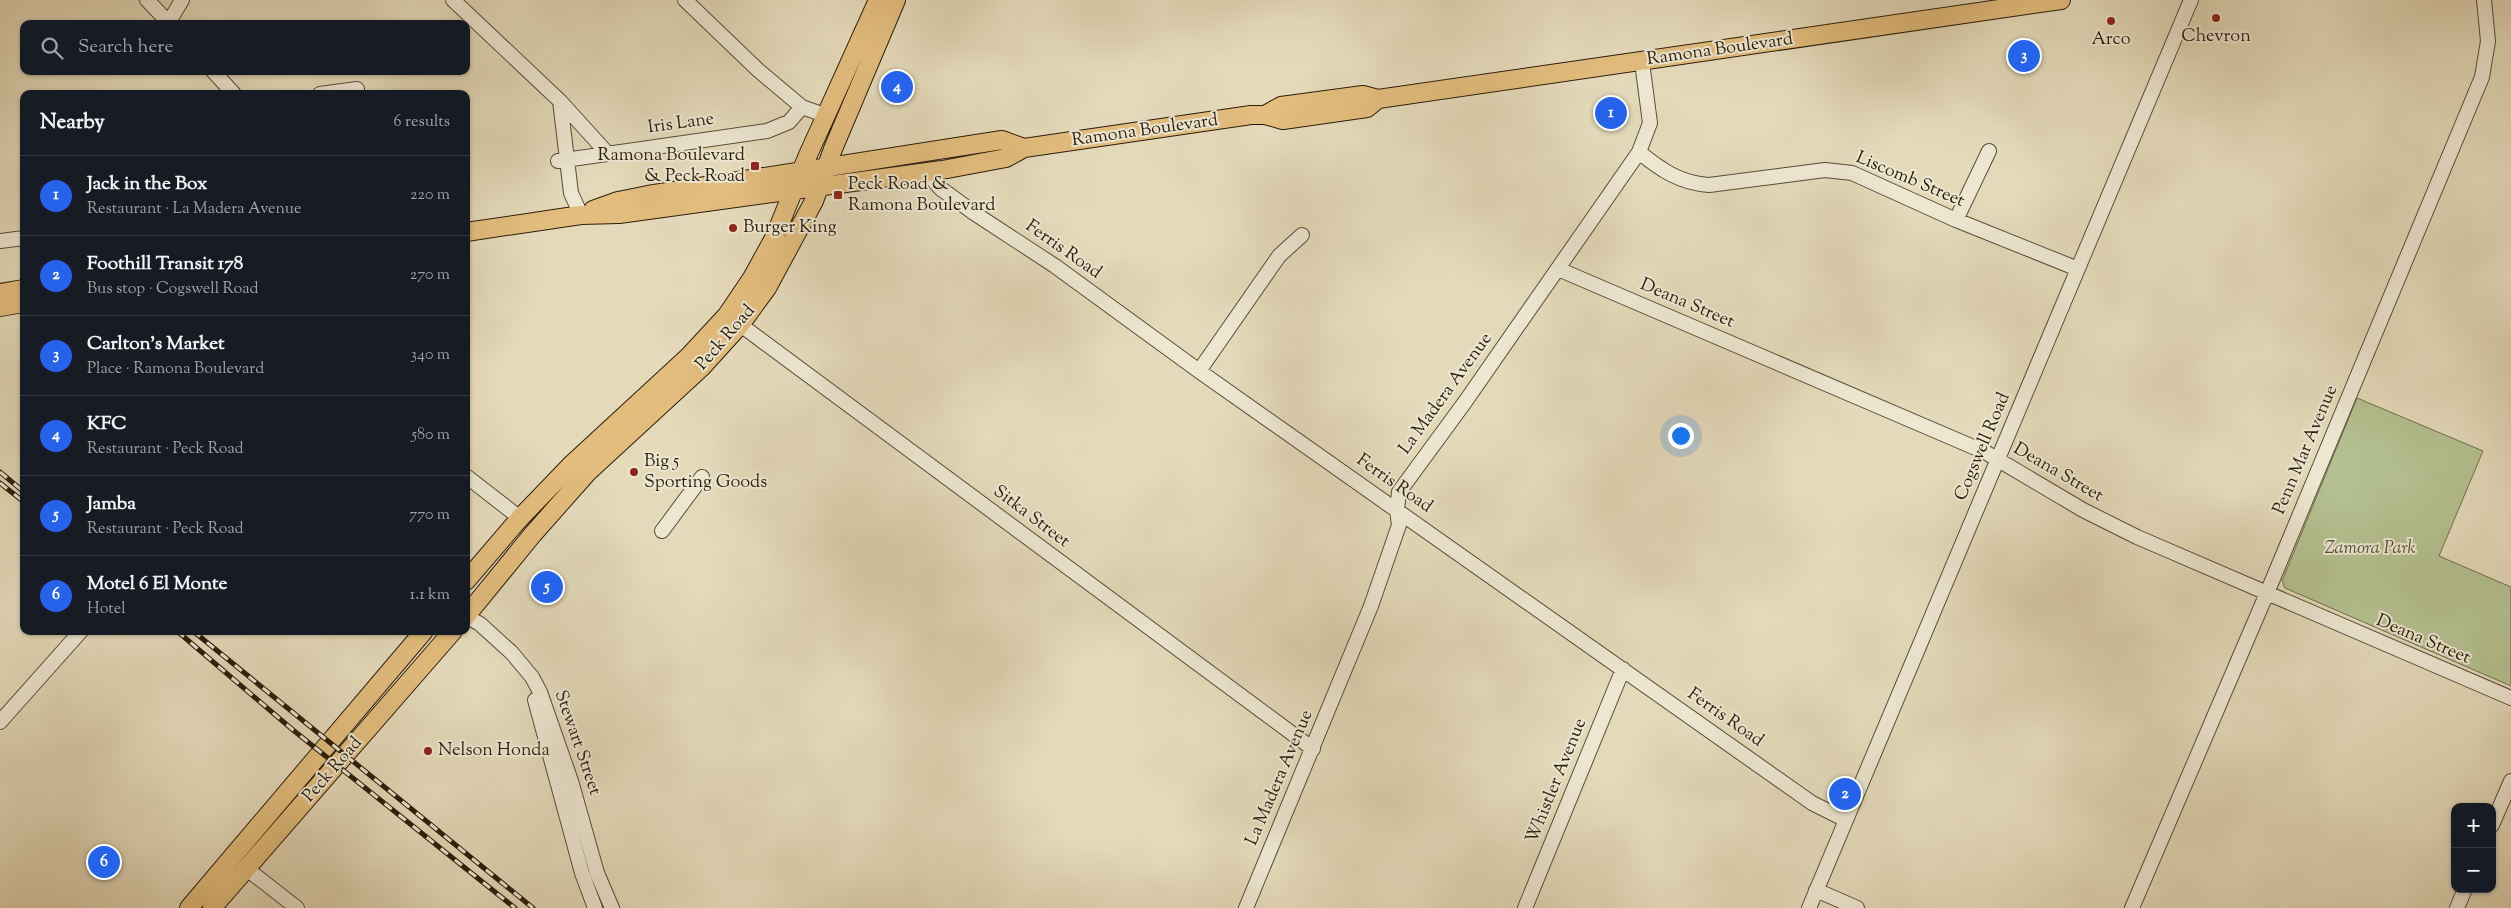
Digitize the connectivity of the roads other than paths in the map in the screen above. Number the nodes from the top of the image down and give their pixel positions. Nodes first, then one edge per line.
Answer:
1 (147, 0) edge
2 (182, 0) edge
3 (453, 0) edge
4 (685, 0) edge
5 (878, 0) edge
6 (896, 0) edge
7 (2061, 0) edge
8 (2191, 0) edge
9 (2484, 0) edge
10 (166, 20) edge
11 (171, 20) edge
12 (877, 25) junction
13 (1642, 62) junction
14 (217, 75) edge
15 (357, 89) dead end
16 (230, 90) edge
17 (350, 90) edge
18 (560, 102) junction
19 (802, 107) junction
20 (827, 116) junction
21 (1024, 148) junction
22 (1989, 151) dead end
23 (1639, 152) junction
24 (608, 154) junction
25 (562, 160) junction
26 (826, 167) junction
27 (802, 171) junction
28 (926, 172) junction
29 (820, 187) junction
30 (794, 190) junction
31 (581, 215) junction
32 (1956, 220) junction
33 (470, 231) edge
34 (1302, 235) dead end
35 (20, 238) edge
36 (0, 241) edge
37 (1558, 269) junction
38 (2078, 269) junction
39 (20, 290) edge
40 (0, 293) edge
41 (20, 304) edge
42 (0, 306) edge
43 (734, 320) junction
44 (1199, 371) junction
45 (1999, 460) junction
46 (702, 476) dead end
47 (470, 479) edge
48 (1397, 510) junction
49 (520, 518) junction
50 (662, 531) dead end
51 (470, 576) edge
52 (2267, 593) junction
53 (470, 611) edge
54 (470, 618) edge
55 (470, 624) edge
56 (77, 635) edge
57 (421, 635) edge
58 (450, 635) edge
59 (1623, 669) junction
60 (2511, 698) edge
61 (0, 722) edge
62 (1313, 749) junction
63 (2511, 781) edge
64 (2496, 816) edge
65 (1846, 820) junction
66 (247, 869) junction
67 (1816, 890) junction
68 (2464, 893) edge
69 (189, 908) edge
70 (212, 908) edge
71 (297, 908) edge
72 (595, 908) edge
73 (612, 908) edge
74 (1246, 908) edge
75 (1525, 908) edge
76 (1809, 908) edge
77 (1857, 908) edge
78 (2132, 908) edge
79 (2458, 908) edge

1 - 10 street
2 - 11 street
3 - 18 street
4 - 19 street
5 - 12 main road, Peck Road
6 - 12 main road, Peck Road
7 - 13 main road, Ramona Boulevard
8 - 38 street, Cogswell Road
9 - 52 street, Penn Mar Avenue
12 - 20 main road, Peck Road
12 - 26 main road, Peck Road
13 - 21 main road, Ramona Boulevard
13 - 23 street, La Madera Avenue
14 - 16 street
15 - 17 street
18 - 24 street
18 - 25 street
19 - 20 street
19 - 24 street, Iris Lane
20 - 27 main road, Peck Road
21 - 26 main road, Ramona Boulevard
21 - 28 main road, Ramona Boulevard
22 - 32 street
23 - 32 street, Liscomb Street
23 - 37 street, La Madera Avenue
24 - 25 street, Iris Lane
25 - 31 street
26 - 27 main road, Ramona Boulevard
26 - 29 main road, Peck Road
27 - 30 main road, Peck Road
27 - 31 main road, Ramona Boulevard
28 - 29 main road, Ramona Boulevard
28 - 44 street, Ferris Road
29 - 30 main road, Ramona Boulevard
29 - 43 main road, Peck Road
30 - 31 main road, Ramona Boulevard
30 - 43 main road, Peck Road
31 - 33 main road, Ramona Boulevard
32 - 38 street, Liscomb Street
34 - 44 street
35 - 36 street
37 - 45 street, Deana Street
37 - 48 street, La Madera Avenue
38 - 45 street, Cogswell Road
39 - 40 main road
41 - 42 main road
43 - 49 main road, Peck Road
43 - 53 main road, Peck Road
43 - 62 street, Sitka Street
44 - 48 street, Ferris Road
45 - 52 street, Deana Street
45 - 65 street, Cogswell Road
46 - 50 street
47 - 49 street
48 - 59 street, Ferris Road
48 - 62 street, La Madera Avenue
49 - 51 main road, Peck Road
52 - 60 street, Deana Street
52 - 78 street, Penn Mar Avenue
54 - 73 street, Stewart Street
55 - 72 street, Stewart Street
56 - 61 street
57 - 69 main road, Peck Road
58 - 66 main road, Peck Road
59 - 65 street, Ferris Road
59 - 75 street, Whistler Avenue
62 - 74 street, La Madera Avenue
63 - 64 street
65 - 67 street, Cogswell Road
66 - 70 main road, Peck Road
66 - 71 street
67 - 76 street, Cogswell Road
67 - 77 street
68 - 79 street

